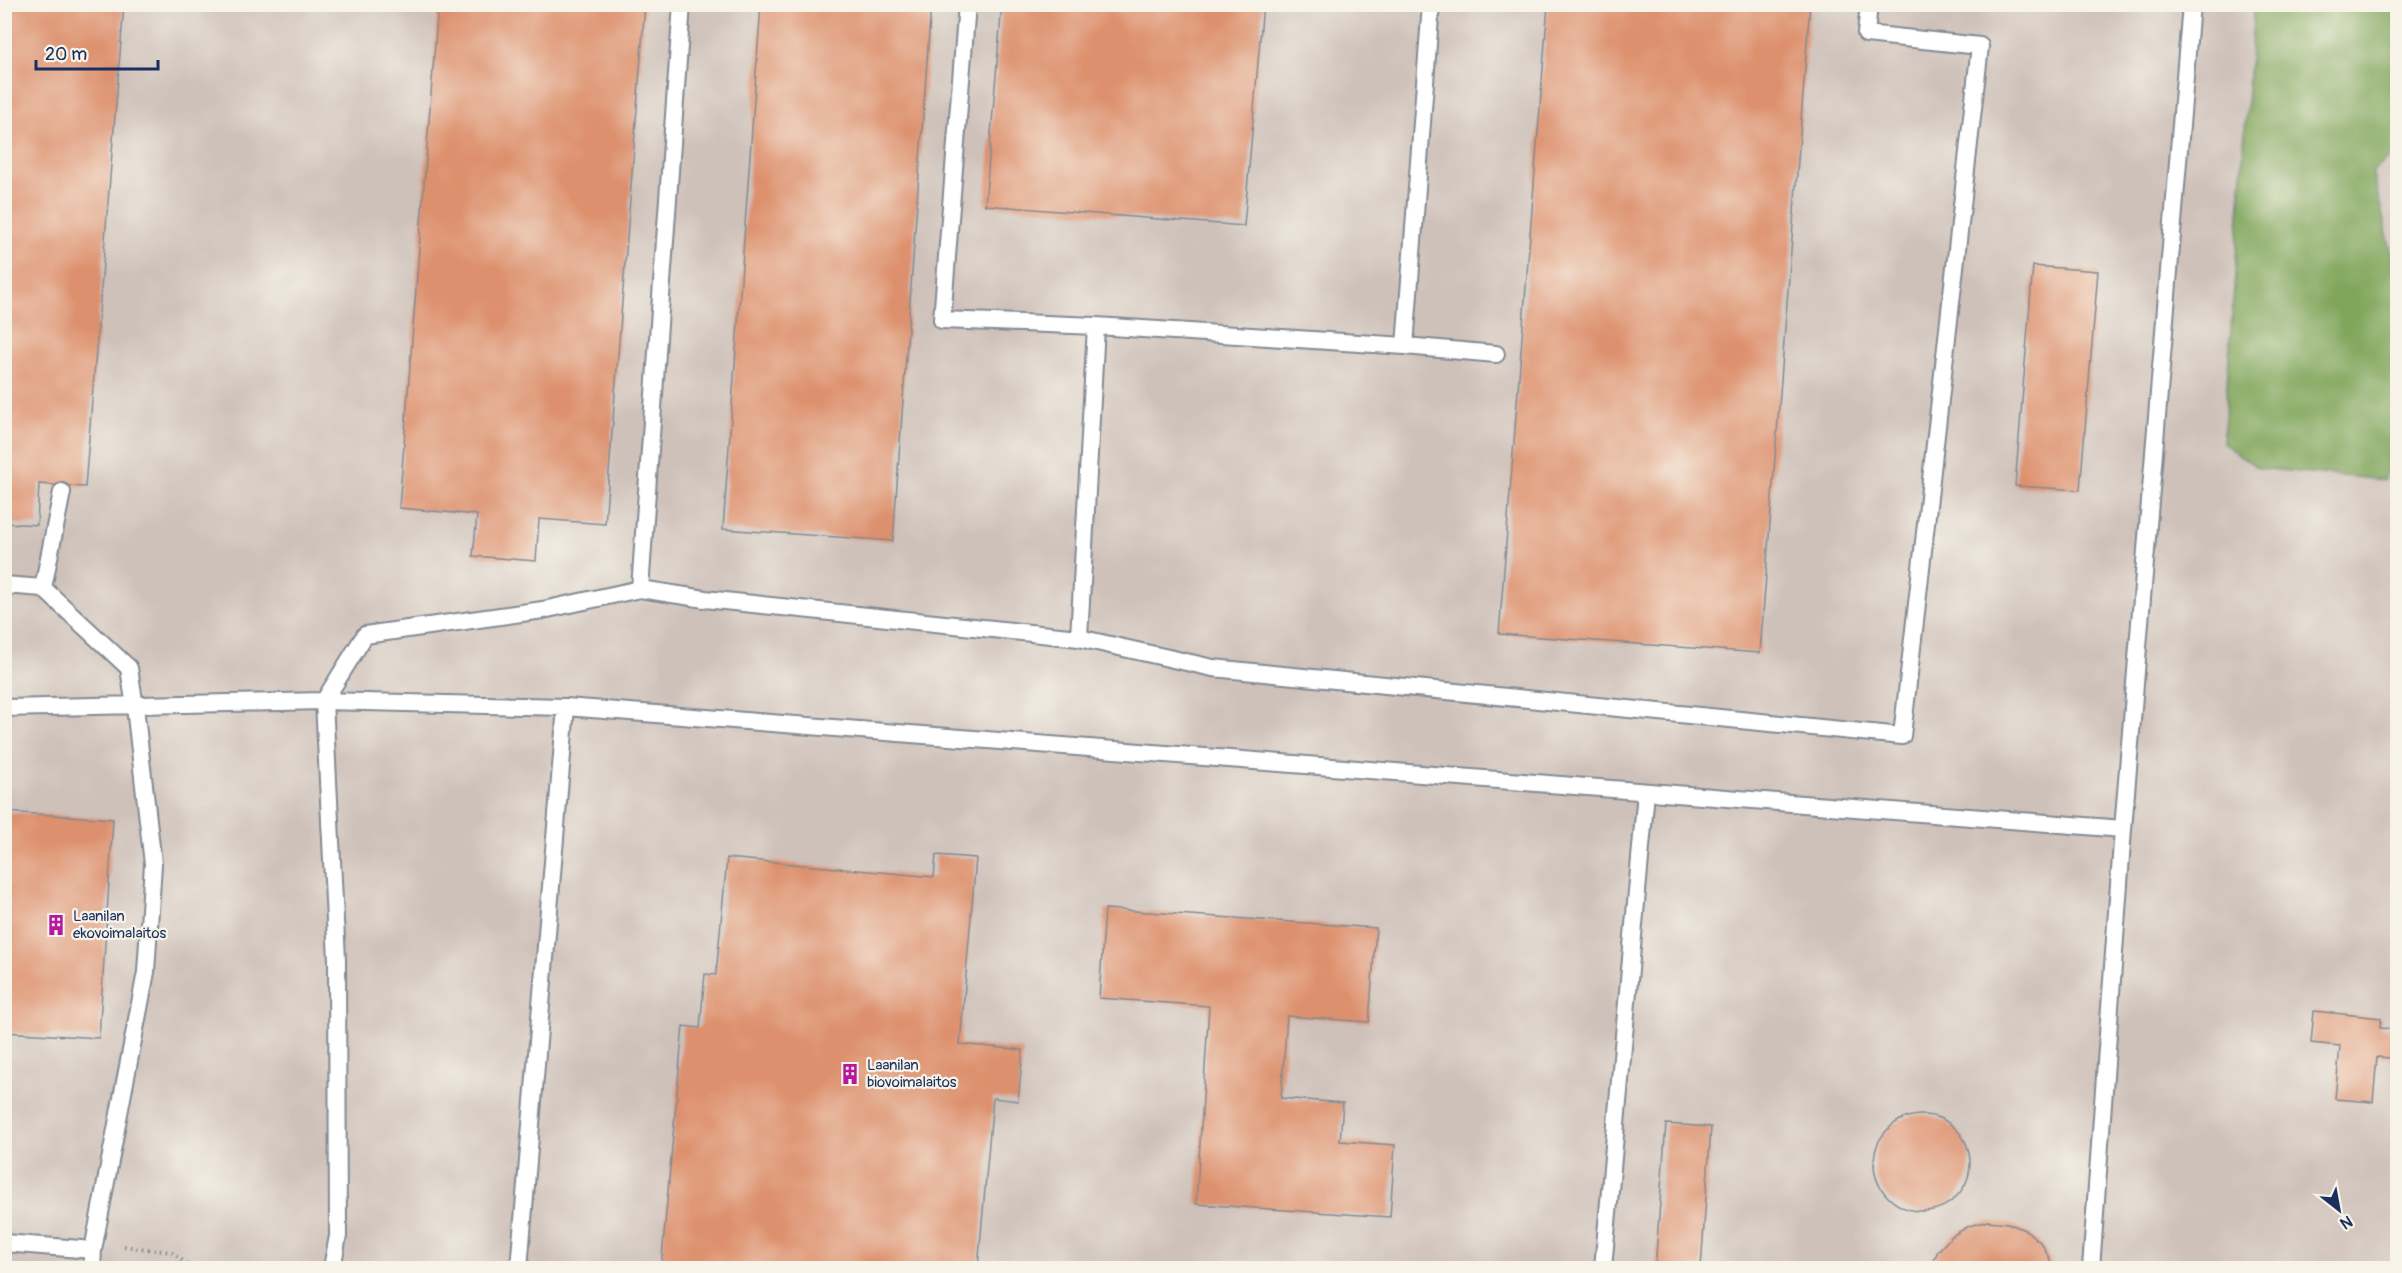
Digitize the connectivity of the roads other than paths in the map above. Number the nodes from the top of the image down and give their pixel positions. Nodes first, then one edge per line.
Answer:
1 (682, 4) edge
2 (967, 4) edge
3 (1431, 4) edge
4 (1869, 4) edge
5 (2191, 4) edge
6 (1096, 326) junction
7 (1405, 346) junction
8 (1496, 354) dead end
9 (62, 492) dead end
10 (4, 585) edge
11 (43, 588) junction
12 (640, 589) junction
13 (1079, 638) junction
14 (324, 700) junction
15 (135, 706) junction
16 (566, 707) junction
17 (4, 708) edge
18 (1646, 792) junction
19 (2123, 829) junction
20 (4, 1243) edge
21 (93, 1250) junction
22 (92, 1269) edge
23 (332, 1269) edge
24 (519, 1269) edge
25 (1603, 1269) edge
26 (2091, 1269) edge

1 - 12 lane
2 - 6 lane
3 - 7 lane
4 - 13 lane
5 - 19 lane
6 - 7 lane
6 - 13 lane
7 - 8 lane
9 - 11 lane
10 - 11 lane
11 - 15 lane
12 - 13 lane
12 - 14 lane
14 - 15 lane
14 - 16 lane
14 - 23 lane
15 - 17 lane
15 - 21 lane
16 - 18 lane
16 - 24 lane
18 - 19 lane
18 - 25 lane
19 - 26 lane
20 - 21 lane
21 - 22 lane

